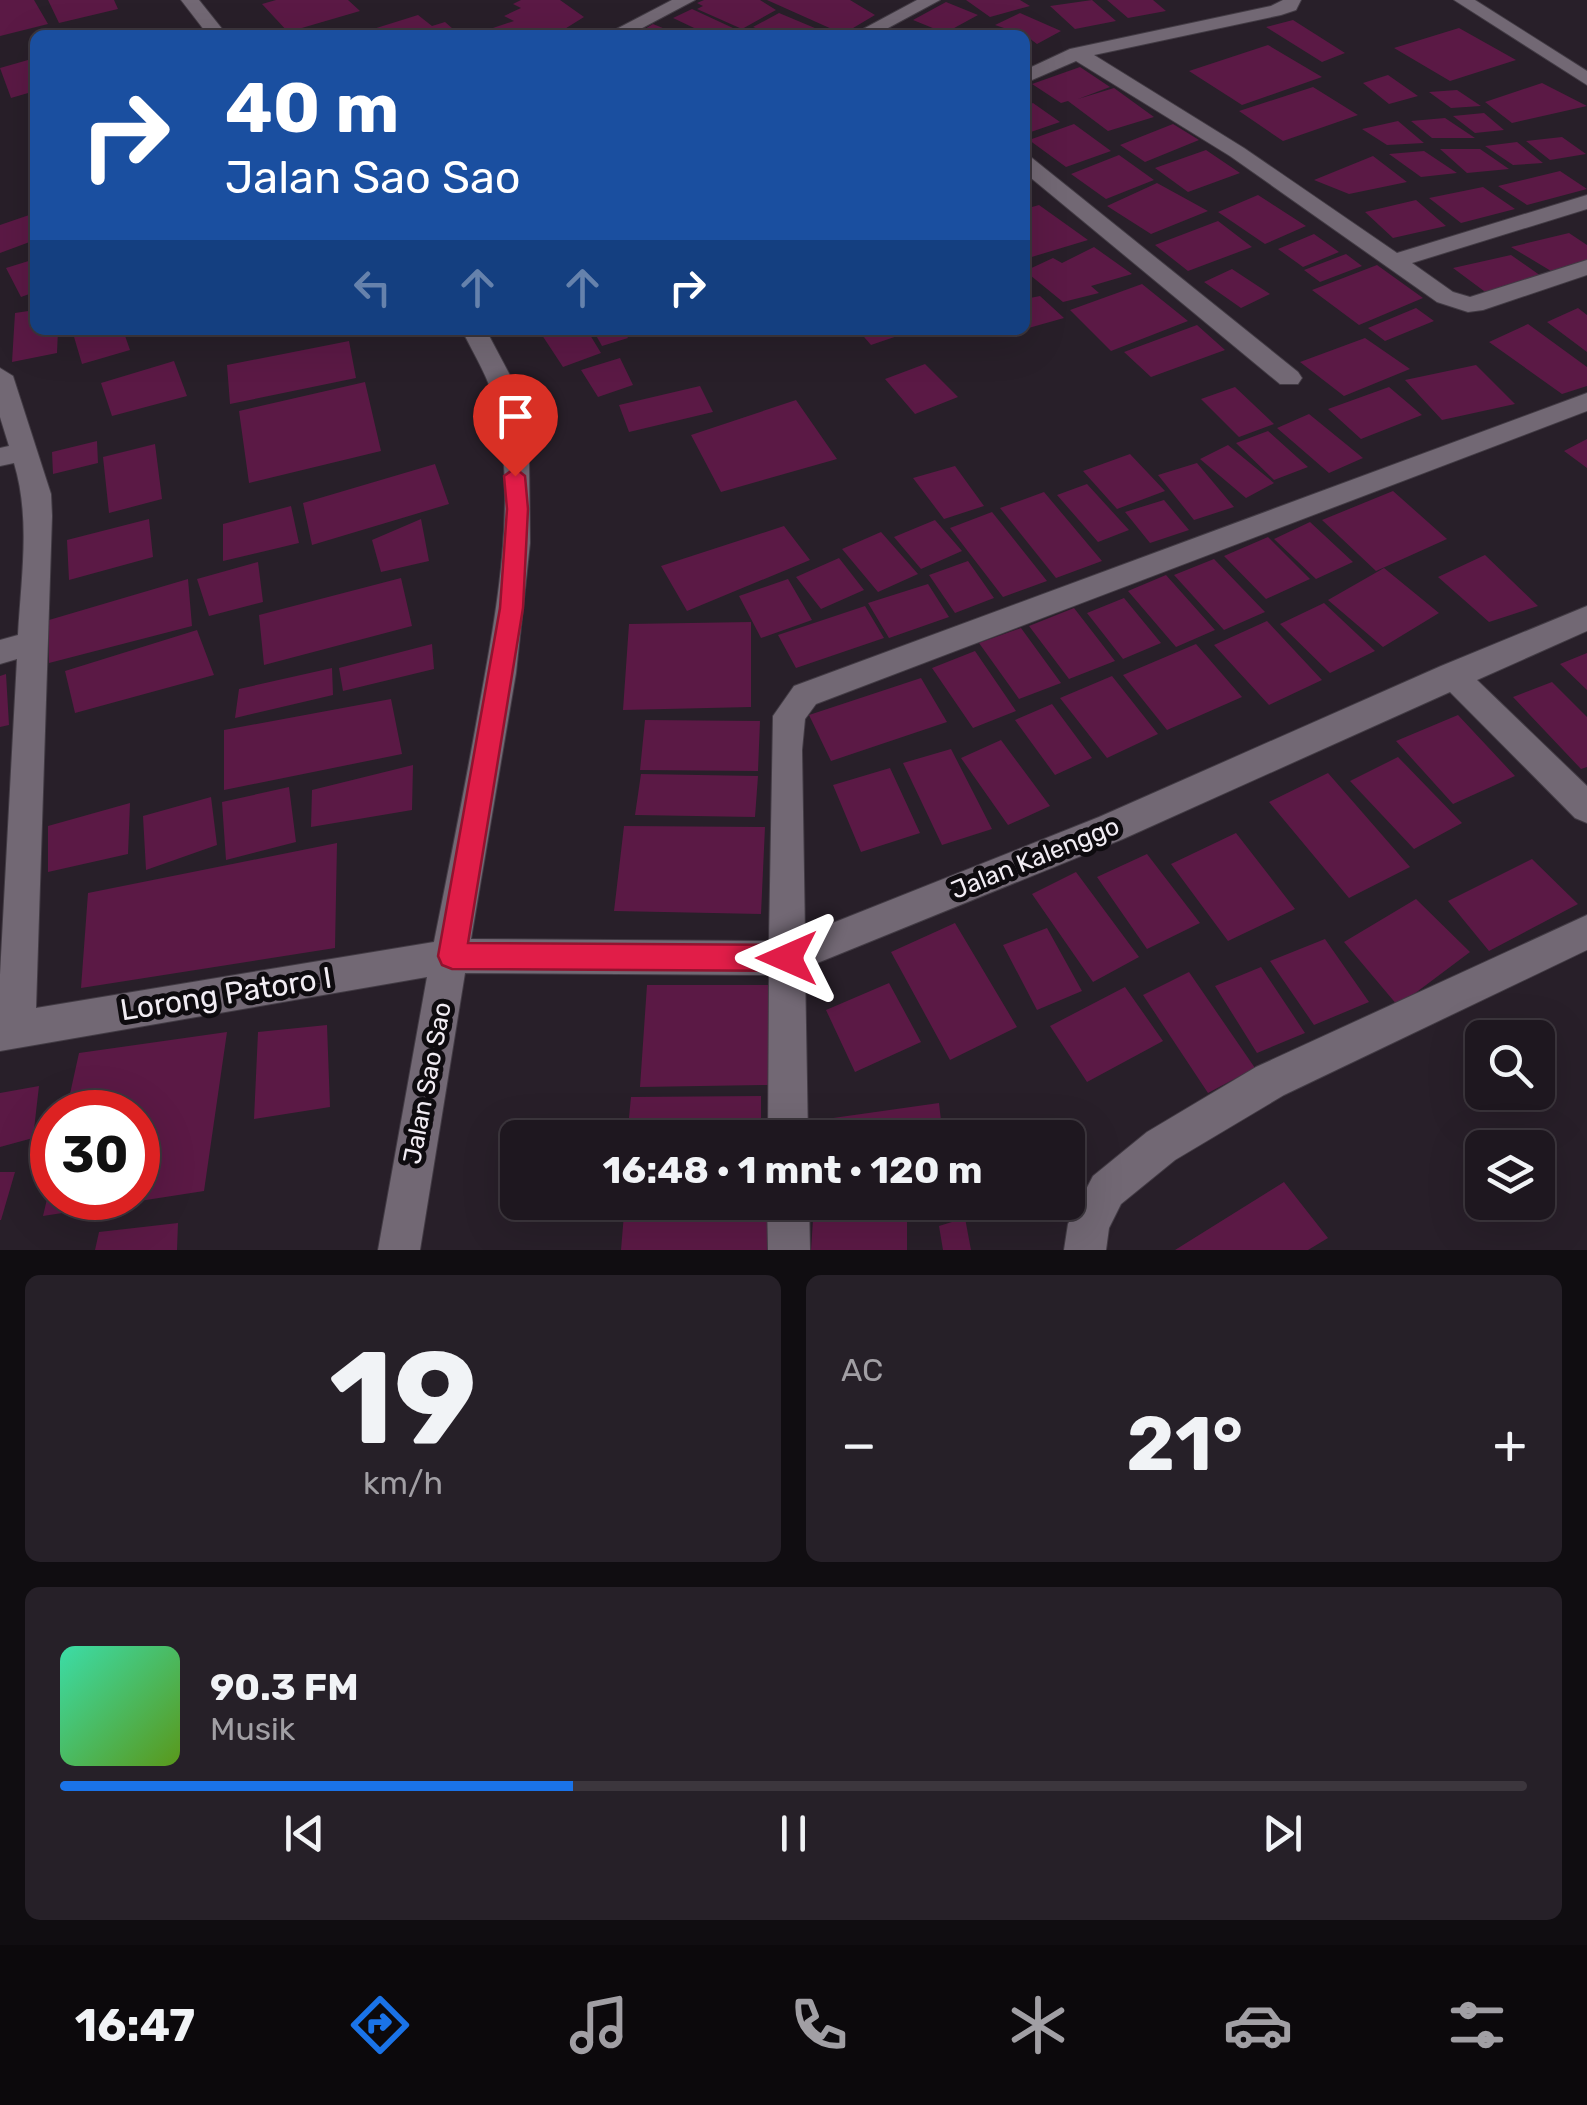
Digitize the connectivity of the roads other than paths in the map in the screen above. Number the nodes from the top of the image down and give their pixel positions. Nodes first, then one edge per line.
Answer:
1 (190, 0) edge
2 (686, 0) edge
3 (931, 0) edge
4 (1292, 0) edge
5 (1463, 0) edge
6 (214, 30) edge
7 (624, 30) edge
8 (871, 30) edge
9 (1587, 48) edge
10 (1076, 52) junction
11 (1556, 58) junction
12 (1030, 75) edge
13 (1587, 79) edge
14 (1030, 166) edge
15 (1587, 202) edge
16 (1392, 262) junction
17 (1587, 267) edge
18 (476, 335) edge
19 (0, 376) edge
20 (1289, 378) dead end
21 (1574, 406) edge
22 (1587, 432) edge
23 (12, 454) edge
24 (1587, 618) edge
25 (17, 648) edge
26 (1452, 675) junction
27 (1587, 808) edge
28 (1587, 932) edge
29 (452, 956) junction
30 (787, 958) junction
31 (8, 1031) edge
32 (788, 1120) edge
33 (788, 1220) edge
34 (399, 1250) edge
35 (788, 1250) edge
36 (1085, 1250) edge

1 - 6 street
2 - 7 street
3 - 8 street
4 - 10 street
5 - 11 street
9 - 11 street
10 - 12 street
10 - 16 street
11 - 13 street
14 - 20 street
15 - 16 street
16 - 17 street
18 - 29 street, Jalan Sao Sao
19 - 23 street
21 - 22 street
21 - 30 street
23 - 25 street
24 - 26 street, Jalan Kalenggo
25 - 31 street
26 - 27 street
26 - 30 street, Jalan Kalenggo
28 - 36 street
29 - 30 street, Jalan Kalenggo
29 - 31 street, Lorong Patoro I
29 - 34 street, Jalan Sao Sao
30 - 32 street
33 - 35 street

